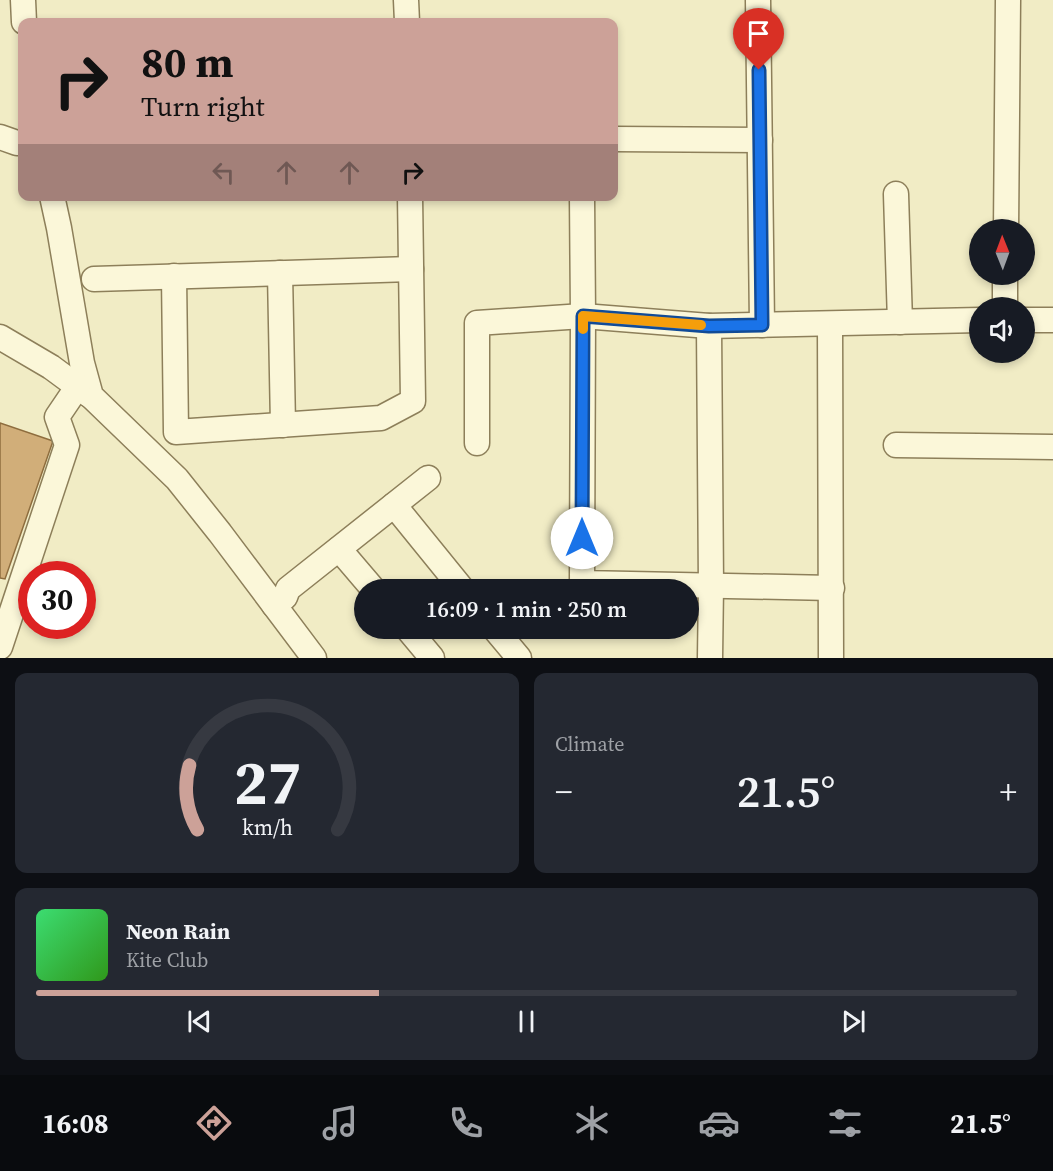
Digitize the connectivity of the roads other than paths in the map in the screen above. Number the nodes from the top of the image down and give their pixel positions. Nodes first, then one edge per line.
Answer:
1 (406, 0) edge
2 (758, 0) edge
3 (1008, 0) edge
4 (407, 18) edge
5 (0, 137) edge
6 (618, 139) edge
7 (760, 140) junction
8 (18, 143) edge
9 (896, 194) dead end
10 (53, 201) edge
11 (410, 201) edge
12 (582, 201) edge
13 (1006, 219) edge
14 (411, 269) junction
15 (280, 273) junction
16 (174, 276) junction
17 (94, 279) dead end
18 (583, 316) junction
19 (969, 320) edge
20 (1035, 320) edge
21 (1053, 320) edge
22 (900, 322) junction
23 (830, 324) junction
24 (762, 325) junction
25 (709, 326) junction
26 (0, 337) edge
27 (85, 391) junction
28 (283, 425) junction
29 (477, 443) dead end
30 (896, 445) dead end
31 (1053, 447) edge
32 (428, 478) dead end
33 (394, 505) junction
34 (339, 549) junction
35 (365, 579) edge
36 (453, 579) edge
37 (711, 586) junction
38 (832, 588) junction
39 (277, 598) junction
40 (416, 639) edge
41 (503, 639) edge
42 (0, 647) edge
43 (314, 658) edge
44 (432, 658) edge
45 (519, 658) edge
46 (710, 658) edge
47 (831, 658) edge

1 - 4 street
2 - 7 street
3 - 13 street
5 - 8 street
6 - 7 street
7 - 24 street
9 - 22 street
10 - 27 street
11 - 14 street
12 - 18 street
14 - 15 street
14 - 28 street
15 - 16 street
15 - 28 street
16 - 17 street
16 - 28 street
18 - 25 street
18 - 29 street
18 - 37 street
19 - 22 street
20 - 21 street
22 - 23 street
23 - 24 street
23 - 38 street
24 - 25 street
25 - 37 street
26 - 27 street
27 - 39 street
27 - 42 street
30 - 31 street
32 - 33 street
33 - 34 street
33 - 36 street
34 - 35 street
34 - 39 street
37 - 38 street
37 - 46 street
38 - 47 street
39 - 43 street
40 - 44 street
41 - 45 street

